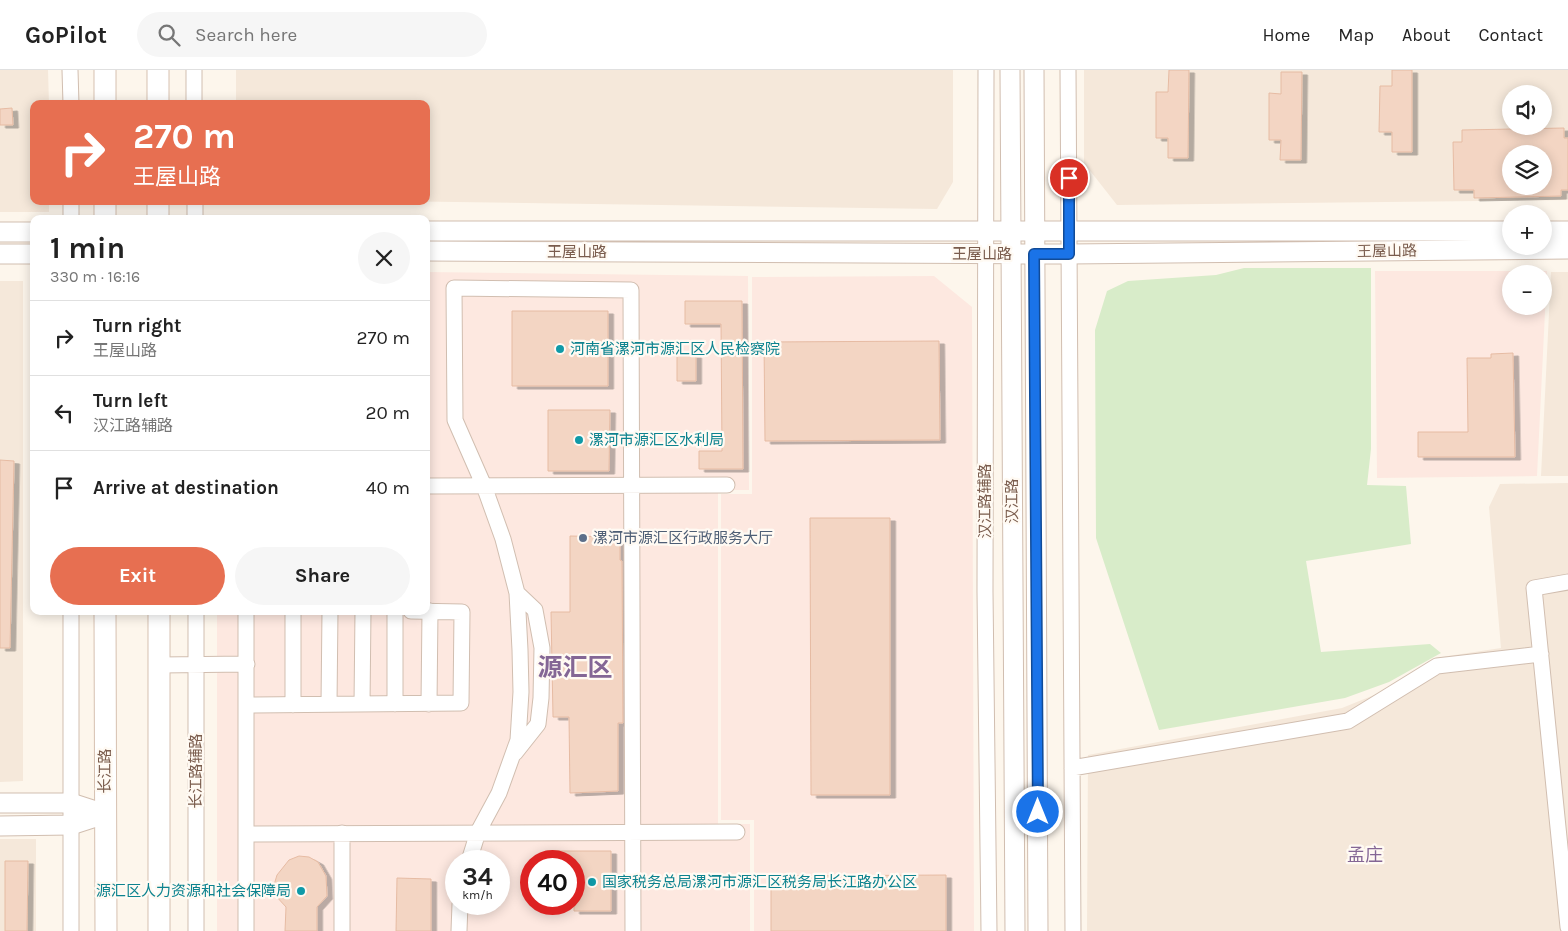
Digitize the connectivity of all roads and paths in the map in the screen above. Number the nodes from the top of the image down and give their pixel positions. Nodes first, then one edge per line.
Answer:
1 (70, 70) edge
2 (105, 70) edge
3 (158, 70) edge
4 (194, 70) edge
5 (986, 70) edge
6 (1010, 70) edge
7 (1034, 70) edge
8 (1068, 70) edge
9 (71, 100) edge
10 (105, 100) edge
11 (158, 100) edge
12 (194, 100) edge
13 (430, 231) edge
14 (1502, 231) edge
15 (1552, 231) edge
16 (1568, 231) edge
17 (0, 232) edge
18 (30, 232) edge
19 (986, 232) junction
20 (1010, 232) junction
21 (1035, 232) junction
22 (1069, 232) junction
23 (1568, 249) edge
24 (430, 251) edge
25 (0, 254) edge
26 (30, 254) edge
27 (986, 254) junction
28 (1010, 254) junction
29 (1034, 254) junction
30 (1069, 254) junction
31 (727, 485) dead end
32 (430, 486) edge
33 (484, 486) junction
34 (631, 486) junction
35 (1568, 582) edge
36 (517, 593) junction
37 (430, 612) edge
38 (71, 615) edge
39 (105, 615) edge
40 (159, 615) edge
41 (196, 615) edge
42 (246, 615) edge
43 (293, 615) edge
44 (330, 615) edge
45 (363, 615) edge
46 (394, 615) edge
47 (430, 615) edge
48 (1540, 654) junction
49 (247, 664) junction
50 (160, 665) junction
51 (196, 665) junction
52 (329, 704) junction
53 (362, 704) junction
54 (395, 704) junction
55 (429, 704) junction
56 (247, 705) junction
57 (293, 705) junction
58 (511, 758) junction
59 (1072, 768) junction
60 (71, 803) junction
61 (0, 804) edge
62 (105, 814) junction
63 (0, 826) edge
64 (71, 826) junction
65 (478, 832) junction
66 (632, 832) junction
67 (737, 832) dead end
68 (342, 833) junction
69 (246, 834) junction
70 (472, 850) edge
71 (460, 915) edge
72 (1568, 927) edge
73 (71, 931) edge
74 (106, 931) edge
75 (159, 931) edge
76 (196, 931) edge
77 (246, 931) edge
78 (342, 931) edge
79 (459, 931) edge
80 (633, 931) edge
81 (988, 931) edge
82 (1016, 931) edge
83 (1038, 931) edge
84 (1073, 931) edge

1 - 9 street
2 - 10 main road
3 - 11 main road
4 - 12 street
5 - 19 street, 汉江路辅路
6 - 20 street, 汉江路
7 - 21 street, 汉江路
8 - 22 street
13 - 19 street, 王屋山路
14 - 22 street, 王屋山路
15 - 16 street
17 - 18 street
19 - 20 street, 王屋山路
19 - 27 street, 汉江路辅路
20 - 21 street, 王屋山路
20 - 28 street, 汉江路
21 - 22 street, 王屋山路
21 - 29 street, 汉江路
22 - 30 street
23 - 30 street, 王屋山路
24 - 27 street, 王屋山路
25 - 26 street
27 - 28 street, 王屋山路
27 - 81 street, 汉江路辅路
28 - 29 street, 王屋山路
28 - 82 street, 汉江路
29 - 30 street, 王屋山路
29 - 83 street, 汉江路
30 - 59 street
31 - 34 street
32 - 33 street
33 - 34 street
33 - 34 street
33 - 36 street
34 - 66 street
35 - 48 street
36 - 58 street
36 - 58 street
37 - 55 street
38 - 60 street
39 - 62 main road, 长江路
40 - 50 main road
41 - 51 street, 长江路辅路
42 - 49 street
43 - 57 street
44 - 52 street
45 - 53 street
46 - 54 street
47 - 55 street
48 - 59 street
48 - 72 street
49 - 51 street
49 - 56 street
50 - 51 street
50 - 75 main road
51 - 76 street, 长江路辅路
52 - 53 street
52 - 57 street
53 - 54 street
54 - 55 street
56 - 57 street
56 - 69 street
58 - 65 street
59 - 84 street
60 - 61 street
60 - 62 street
60 - 64 street
62 - 64 street
62 - 74 main road, 长江路
63 - 64 street
64 - 73 street
65 - 66 street
65 - 68 street
65 - 70 street
66 - 67 street
66 - 80 street
68 - 69 street
68 - 78 street
69 - 77 street
71 - 79 street

